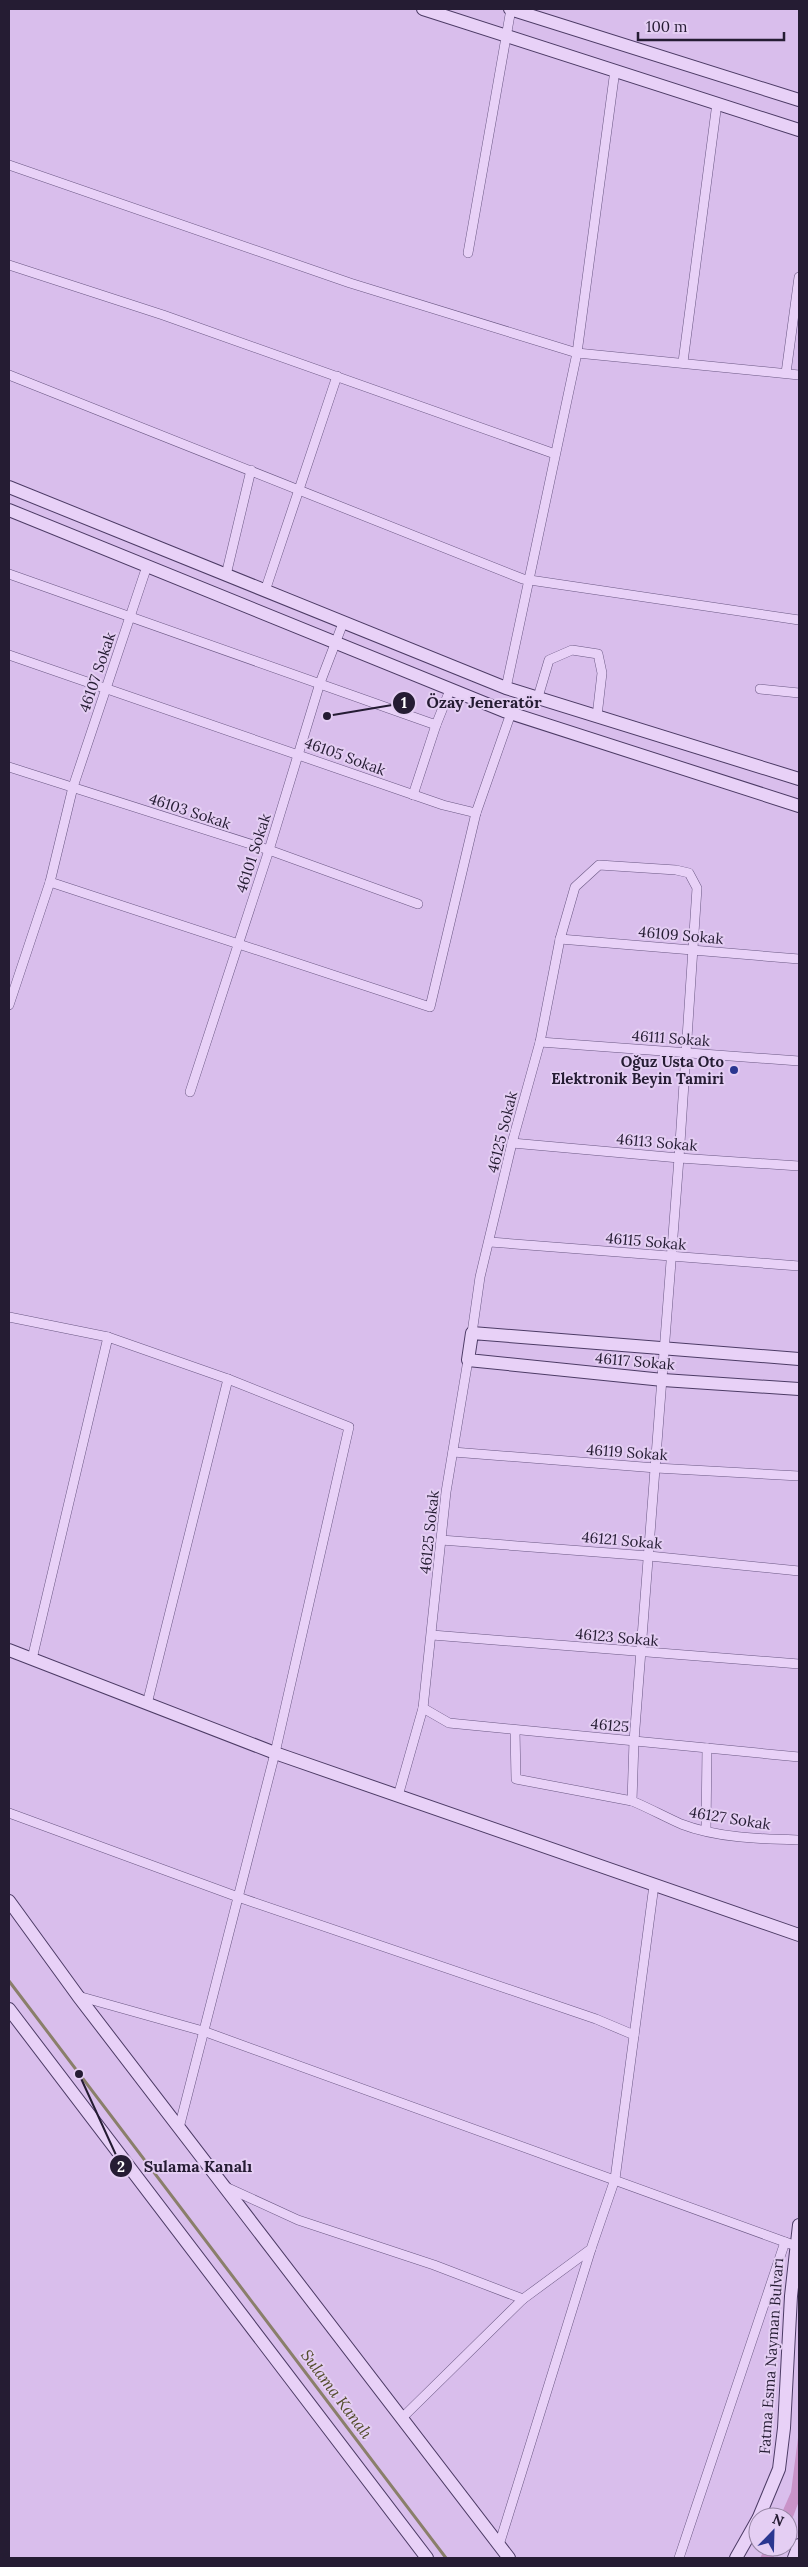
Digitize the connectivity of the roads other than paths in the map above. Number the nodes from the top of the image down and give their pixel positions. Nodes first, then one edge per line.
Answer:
1 (423, 9) edge
2 (510, 9) edge
3 (506, 34) junction
4 (615, 70) junction
5 (799, 100) edge
6 (717, 103) junction
7 (799, 130) edge
8 (9, 165) edge
9 (468, 253) dead end
10 (9, 265) edge
11 (799, 277) edge
12 (578, 353) junction
13 (682, 362) junction
14 (786, 373) junction
15 (799, 374) edge
16 (9, 375) edge
17 (337, 376) junction
18 (554, 454) junction
19 (251, 470) junction
20 (9, 486) edge
21 (300, 491) junction
22 (9, 510) edge
23 (147, 566) junction
24 (9, 574) edge
25 (226, 575) junction
26 (529, 579) junction
27 (265, 591) junction
28 (129, 618) junction
29 (799, 620) edge
30 (343, 623) junction
31 (334, 643) junction
32 (9, 655) edge
33 (320, 684) junction
34 (506, 688) junction
35 (106, 689) junction
36 (760, 689) dead end
37 (450, 690) junction
38 (799, 693) edge
39 (538, 697) junction
40 (511, 713) junction
41 (597, 716) junction
42 (436, 725) junction
43 (299, 754) junction
44 (9, 767) edge
45 (799, 779) edge
46 (73, 787) junction
47 (413, 795) junction
48 (799, 806) edge
49 (476, 813) junction
50 (269, 850) junction
51 (50, 882) junction
52 (418, 904) dead end
53 (560, 939) junction
54 (238, 943) junction
55 (693, 950) junction
56 (799, 959) edge
57 (9, 1005) edge
58 (540, 1042) junction
59 (686, 1054) junction
60 (799, 1061) edge
61 (190, 1092) dead end
62 (512, 1143) junction
63 (679, 1158) junction
64 (799, 1166) edge
65 (490, 1242) junction
66 (672, 1257) junction
67 (799, 1266) edge
68 (9, 1317) edge
69 (472, 1333) junction
70 (108, 1338) junction
71 (665, 1348) junction
72 (799, 1359) edge
73 (468, 1360) junction
74 (228, 1378) junction
75 (663, 1380) junction
76 (799, 1389) edge
77 (453, 1452) junction
78 (656, 1468) junction
79 (799, 1476) edge
80 (441, 1540) junction
81 (649, 1556) junction
82 (799, 1571) edge
83 (432, 1635) junction
84 (9, 1650) edge
85 (642, 1653) junction
86 (32, 1659) junction
87 (799, 1664) edge
88 (147, 1704) junction
89 (423, 1708) junction
90 (515, 1730) junction
91 (634, 1741) junction
92 (707, 1748) junction
93 (275, 1754) junction
94 (799, 1757) edge
95 (398, 1796) junction
96 (632, 1801) junction
97 (9, 1813) edge
98 (706, 1830) junction
99 (799, 1840) edge
100 (654, 1885) junction
101 (238, 1897) junction
102 (9, 1901) edge
103 (799, 1935) edge
104 (78, 1996) junction
105 (9, 2009) edge
106 (203, 2031) junction
107 (634, 2035) junction
108 (179, 2128) junction
109 (615, 2179) junction
110 (224, 2186) junction
111 (799, 2225) edge
112 (794, 2245) edge
113 (591, 2249) junction
114 (522, 2300) junction
115 (402, 2418) junction
116 (763, 2507) edge
117 (748, 2536) edge
118 (499, 2545) junction
119 (799, 2545) edge
120 (427, 2558) edge
121 (509, 2558) edge
122 (678, 2558) edge
123 (736, 2558) edge
124 (794, 2558) edge

1 - 3 street
2 - 3 street
2 - 5 street
3 - 4 street
3 - 9 street
4 - 6 street
4 - 12 street
6 - 7 street
6 - 13 street
8 - 12 street
10 - 17 street
11 - 14 street
12 - 13 street
12 - 18 street
13 - 14 street
14 - 15 street
16 - 19 street
17 - 18 street
17 - 21 street
18 - 26 street
19 - 21 street
19 - 25 street
20 - 25 street
21 - 26 street
21 - 27 street
22 - 23 street
23 - 28 street, 46107 Sokak
23 - 31 street
24 - 28 street
25 - 27 street
26 - 29 street
26 - 34 street
27 - 30 street
28 - 33 street
28 - 35 street, 46107 Sokak
30 - 31 street, 46101 Sokak
30 - 34 street
31 - 33 street, 46101 Sokak
31 - 37 street
32 - 35 street, 46105 Sokak
33 - 42 street
33 - 43 street, 46101 Sokak
34 - 39 street
35 - 43 street, 46105 Sokak
35 - 46 street, 46107 Sokak
36 - 38 street
37 - 40 street
37 - 42 street
39 - 41 street
39 - 41 street
40 - 48 street
40 - 49 street
41 - 45 street
42 - 47 street
43 - 47 street, 46105 Sokak
43 - 50 street, 46101 Sokak
44 - 46 street, 46103 Sokak
46 - 50 street, 46103 Sokak
46 - 51 street, 46107 Sokak
47 - 49 street, 46105 Sokak
49 - 54 street
50 - 52 street, 46103 Sokak
50 - 54 street, 46101 Sokak
51 - 54 street
51 - 57 street, 46107 Sokak
53 - 55 street, 46109 Sokak
53 - 55 street, 46125 Sokak
53 - 58 street, 46125 Sokak
54 - 61 street, 46101 Sokak
55 - 56 street, 46109 Sokak
55 - 59 street, 46125 Sokak
58 - 59 street, 46111 Sokak
58 - 62 street, 46125 Sokak
59 - 60 street, 46111 Sokak
59 - 63 street, 46125 Sokak
62 - 63 street, 46113 Sokak
62 - 65 street, 46125 Sokak
63 - 64 street, 46113 Sokak
63 - 66 street, 46125 Sokak
65 - 66 street, 46115 Sokak
65 - 69 street, 46125 Sokak
66 - 67 street, 46115 Sokak
66 - 71 street, 46125 Sokak
68 - 70 street
69 - 71 street, 46117 Sokak
69 - 73 street
70 - 74 street
70 - 86 street
71 - 72 street, 46117 Sokak
71 - 75 street, 46125 Sokak
73 - 75 street, 46117 Sokak
73 - 77 street, 46125 Sokak
74 - 88 street
74 - 93 street
75 - 76 street, 46117 Sokak
75 - 78 street, 46125 Sokak
77 - 78 street, 46119 Sokak
77 - 80 street, 46125 Sokak
78 - 79 street, 46119 Sokak
78 - 81 street, 46125 Sokak
80 - 81 street, 46121 Sokak
80 - 83 street, 46125 Sokak
81 - 82 street, 46121 Sokak
81 - 85 street, 46125 Sokak
83 - 85 street, 46123 Sokak
83 - 89 street, 46125 Sokak
84 - 86 street
85 - 87 street, 46123 Sokak
85 - 91 street, 46125 Sokak
86 - 88 street
88 - 93 street
89 - 90 street, 46125
89 - 95 street, 46125 Sokak
90 - 91 street, 46125
90 - 96 street, 46127 Sokak
91 - 92 street, 46125
91 - 96 street
92 - 94 street, 46125
92 - 98 street
93 - 95 street
93 - 101 street
95 - 100 street
96 - 98 street, 46127 Sokak
97 - 101 street
98 - 99 street, 46127 Sokak
100 - 103 street
100 - 107 street
101 - 106 street
101 - 107 street
102 - 104 street
104 - 106 street
104 - 108 street
105 - 120 street
106 - 108 street
106 - 109 street
107 - 109 street
108 - 110 street
109 - 112 street
109 - 113 street
110 - 114 street
110 - 115 street
111 - 112 street, Fatma Esma Nayman Bulvarı
112 - 116 street, Fatma Esma Nayman Bulvarı
112 - 122 street
113 - 114 street
113 - 118 street
114 - 115 street
115 - 118 street
117 - 123 street, Fatma Esma Nayman Bulvarı
118 - 121 street
119 - 124 street

